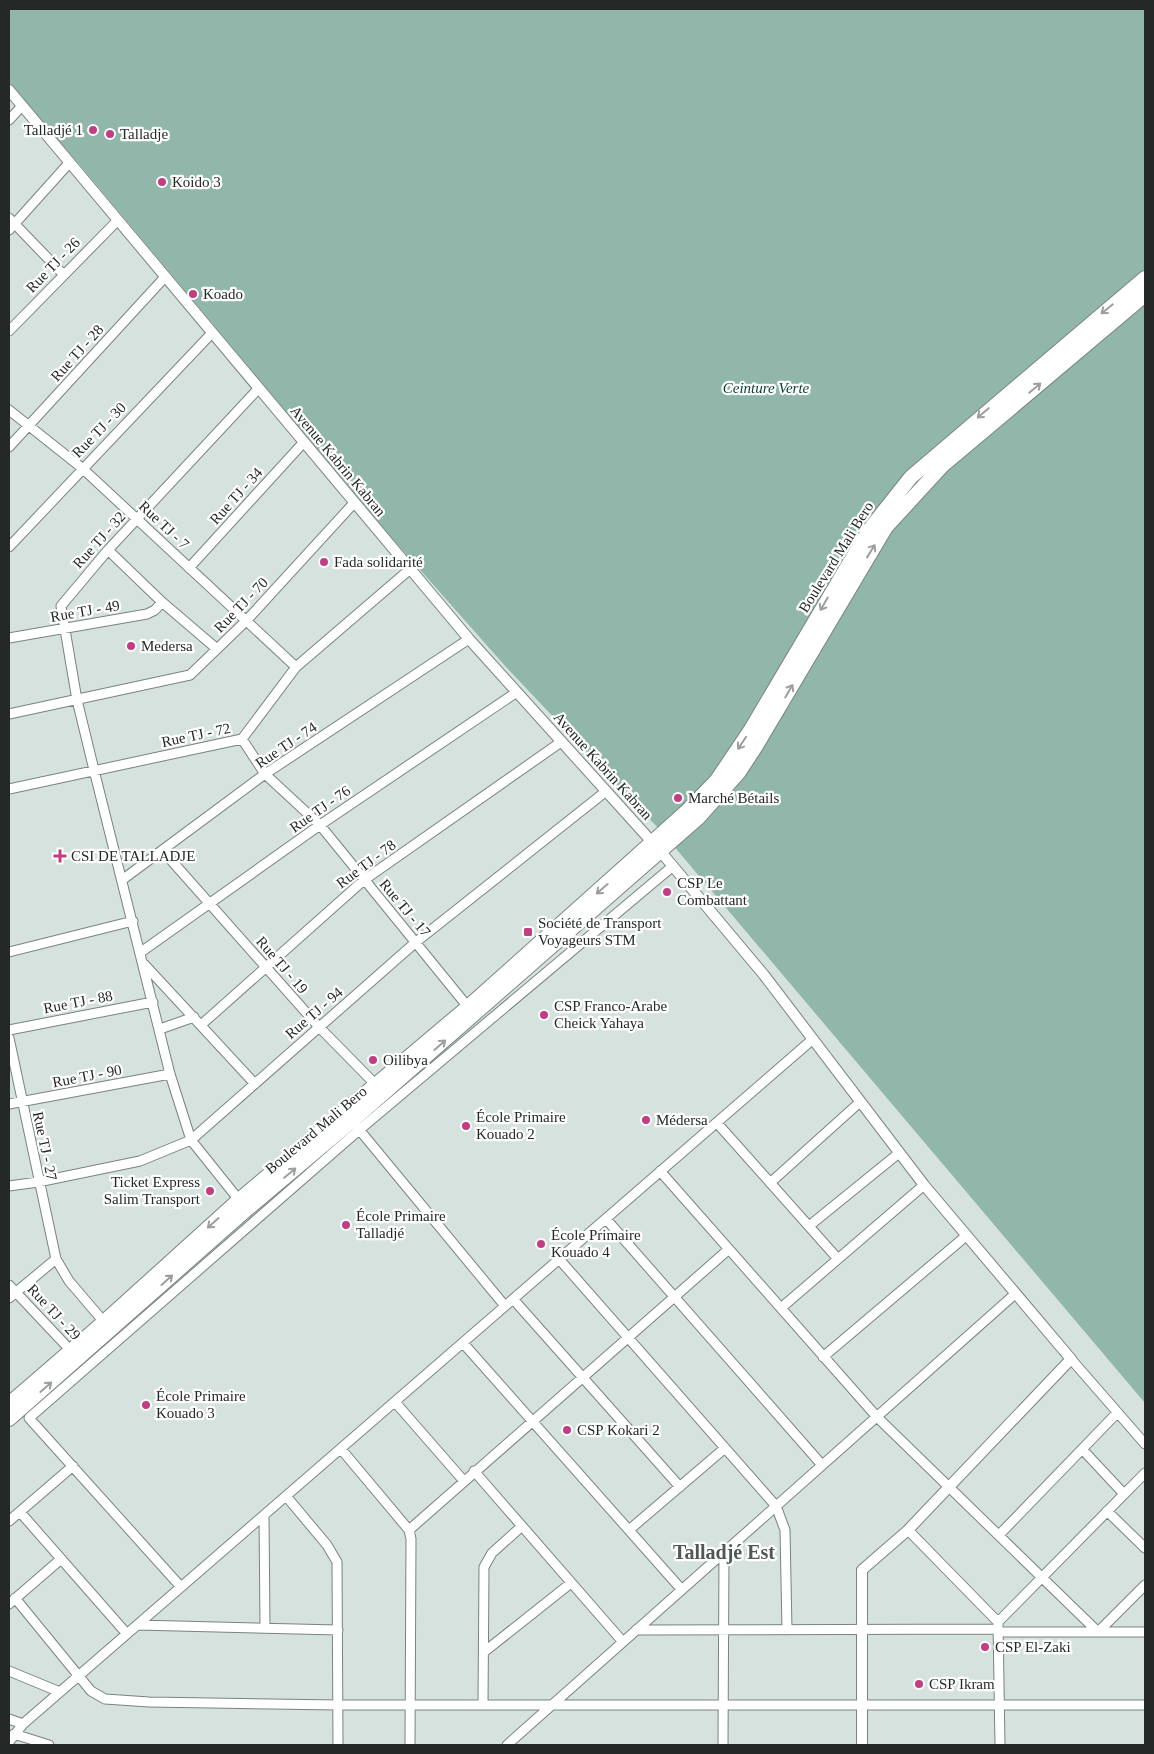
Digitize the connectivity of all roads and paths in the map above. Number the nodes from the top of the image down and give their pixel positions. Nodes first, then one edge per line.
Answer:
1 (9, 90) edge
2 (22, 106) junction
3 (9, 120) edge
4 (70, 162) junction
5 (118, 220) junction
6 (11, 224) edge
7 (63, 274) junction
8 (165, 278) junction
9 (1145, 278) edge
10 (1145, 295) edge
11 (9, 331) edge
12 (211, 334) junction
13 (258, 389) junction
14 (9, 410) edge
15 (28, 427) junction
16 (303, 443) junction
17 (9, 447) edge
18 (82, 468) junction
19 (354, 503) junction
20 (138, 519) junction
21 (9, 547) edge
22 (108, 550) junction
23 (189, 568) junction
24 (410, 570) junction
25 (162, 602) junction
26 (246, 621) junction
27 (63, 630) junction
28 (9, 638) edge
29 (468, 639) junction
30 (217, 649) junction
31 (296, 667) junction
32 (517, 692) junction
33 (77, 700) junction
34 (9, 714) edge
35 (242, 739) junction
36 (561, 742) junction
37 (94, 770) junction
38 (265, 774) junction
39 (9, 789) edge
40 (605, 792) junction
41 (320, 825) junction
42 (670, 836) junction
43 (657, 848) junction
44 (163, 851) junction
45 (642, 862) junction
46 (672, 866) junction
47 (122, 880) junction
48 (364, 880) junction
49 (624, 885) junction
50 (635, 898) junction
51 (210, 902) junction
52 (133, 921) junction
53 (416, 942) junction
54 (9, 952) edge
55 (141, 952) junction
56 (144, 963) junction
57 (265, 967) junction
58 (153, 1002) junction
59 (468, 1007) junction
60 (194, 1017) junction
61 (201, 1025) junction
62 (319, 1027) junction
63 (160, 1029) junction
64 (9, 1030) edge
65 (9, 1038) edge
66 (812, 1039) junction
67 (170, 1074) junction
68 (255, 1084) junction
69 (381, 1089) junction
70 (22, 1102) junction
71 (860, 1102) junction
72 (9, 1104) edge
73 (717, 1122) junction
74 (356, 1126) junction
75 (191, 1140) junction
76 (899, 1153) junction
77 (660, 1172) junction
78 (38, 1182) junction
79 (770, 1183) junction
80 (924, 1185) junction
81 (9, 1186) edge
82 (239, 1200) junction
83 (606, 1219) junction
84 (809, 1226) junction
85 (966, 1236) junction
86 (729, 1249) junction
87 (56, 1259) junction
88 (559, 1259) junction
89 (838, 1259) junction
90 (9, 1285) edge
91 (1015, 1294) junction
92 (12, 1295) edge
93 (674, 1298) junction
94 (513, 1299) junction
95 (505, 1306) junction
96 (781, 1308) junction
97 (104, 1322) junction
98 (629, 1336) junction
99 (463, 1343) junction
100 (97, 1352) junction
101 (74, 1354) junction
102 (823, 1357) junction
103 (1071, 1359) junction
104 (582, 1377) junction
105 (395, 1402) junction
106 (9, 1404) edge
107 (1118, 1412) junction
108 (877, 1417) junction
109 (9, 1419) edge
110 (532, 1420) junction
111 (1145, 1444) edge
112 (341, 1448) junction
113 (725, 1448) junction
114 (1082, 1449) junction
115 (73, 1466) junction
116 (822, 1466) junction
117 (474, 1471) junction
118 (1145, 1473) edge
119 (463, 1480) junction
120 (680, 1487) junction
121 (949, 1487) junction
122 (1124, 1494) junction
123 (286, 1496) junction
124 (776, 1506) junction
125 (1107, 1511) junction
126 (20, 1512) junction
127 (264, 1515) junction
128 (9, 1521) edge
129 (522, 1526) junction
130 (409, 1530) junction
131 (629, 1530) junction
132 (908, 1530) junction
133 (999, 1535) junction
134 (1145, 1548) edge
135 (724, 1552) junction
136 (61, 1559) junction
137 (1042, 1578) junction
138 (571, 1583) junction
139 (1145, 1585) edge
140 (181, 1587) junction
141 (682, 1590) junction
142 (12, 1601) edge
143 (138, 1624) junction
144 (998, 1627) junction
145 (265, 1628) junction
146 (862, 1629) junction
147 (338, 1630) junction
148 (636, 1630) junction
149 (724, 1630) junction
150 (787, 1630) junction
151 (1098, 1632) junction
152 (1145, 1632) edge
153 (127, 1634) junction
154 (623, 1642) junction
155 (484, 1652) junction
156 (9, 1671) edge
157 (80, 1675) junction
158 (60, 1692) junction
159 (554, 1704) junction
160 (723, 1704) junction
161 (862, 1704) junction
162 (999, 1704) junction
163 (338, 1705) junction
164 (484, 1705) junction
165 (1145, 1705) edge
166 (411, 1706) junction
167 (9, 1719) edge
168 (23, 1724) junction
169 (11, 1738) edge
170 (49, 1745) edge
171 (338, 1745) edge
172 (410, 1745) edge
173 (507, 1745) edge
174 (723, 1745) edge
175 (862, 1745) edge
176 (1000, 1745) edge

1 - 2 street, Avenue Kabrin Kabran
2 - 3 street
2 - 4 street, Avenue Kabrin Kabran
4 - 5 street, Avenue Kabrin Kabran
4 - 6 street
5 - 7 street, Rue TJ - 26
5 - 8 street, Avenue Kabrin Kabran
6 - 7 street
7 - 11 street, Rue TJ - 26
8 - 12 street, Avenue Kabrin Kabran
8 - 15 street, Rue TJ - 28
9 -> 42 main road, Boulevard Mali Bero
42 -> 10 main road, Boulevard Mali Bero
12 - 13 street, Avenue Kabrin Kabran
12 - 18 street, Rue TJ - 30
13 - 16 street, Avenue Kabrin Kabran
13 - 20 street, Rue TJ - 32
14 - 15 street, Rue TJ - 7
15 - 17 street, Rue TJ - 28
15 - 18 street, Rue TJ - 7
16 - 19 street, Avenue Kabrin Kabran
16 - 23 street, Rue TJ - 34
18 - 20 street, Rue TJ - 7
18 - 21 street, Rue TJ - 30
19 - 24 street, Avenue Kabrin Kabran
19 - 26 street, Rue TJ - 70
20 - 22 street, Rue TJ - 32
20 - 23 street, Rue TJ - 7
22 - 25 street
22 - 27 street, Rue TJ - 32
23 - 26 street, Rue TJ - 7
24 - 29 street, Avenue Kabrin Kabran
24 - 31 street, Rue TJ - 72
25 - 27 street, Rue TJ - 49
25 - 30 street
26 - 30 street, Rue TJ - 70
26 - 31 street, Rue TJ - 7
27 - 28 street, Rue TJ - 49
27 - 33 street, Rue TJ - 32
29 - 32 street, Avenue Kabrin Kabran
29 - 38 street, Rue TJ - 74
30 - 33 street, Rue TJ - 70
31 - 35 street, Rue TJ - 72
32 - 36 street, Avenue Kabrin Kabran
32 - 41 street, Rue TJ - 76
33 - 34 street, Rue TJ - 70
33 - 37 street, Rue TJ - 32
35 - 37 street, Rue TJ - 72
35 - 38 street, Rue TJ - 17
36 - 40 street, Avenue Kabrin Kabran
36 - 48 street, Rue TJ - 78
37 - 39 street, Rue TJ - 72
37 - 47 street, Rue TJ - 32
38 - 41 street, Rue TJ - 17
38 - 44 street, Rue TJ - 74
40 - 43 street, Avenue Kabrin Kabran
40 - 53 street, Rue TJ - 94
41 - 48 street, Rue TJ - 17
41 - 51 street, Rue TJ - 76
42 - 43 main road
43 - 45 main road
43 - 46 street, Avenue Kabrin Kabran
44 - 47 street, Rue TJ - 74
44 - 51 street, Rue TJ - 19
45 - 49 main road, Boulevard Mali Bero
45 -> 59 main road, Boulevard Mali Bero
46 - 50 street
46 - 66 street, Avenue Kabrin Kabran
47 - 52 street, Rue TJ - 32
48 - 53 street, Rue TJ - 17
48 - 57 street, Rue TJ - 78
49 - 50 street
69 -> 49 main road, Boulevard Mali Bero
50 - 74 street
51 - 55 street, Rue TJ - 76
51 - 57 street, Rue TJ - 19
52 - 54 street
52 - 55 street, Rue TJ - 32
53 - 59 street, Rue TJ - 17
53 - 62 street, Rue TJ - 94
55 - 56 street, Rue TJ - 32
56 - 58 street, Rue TJ - 32
56 - 60 street
57 - 61 street, Rue TJ - 78
57 - 62 street, Rue TJ - 19
58 - 63 street, Rue TJ - 32
58 - 64 street, Rue TJ - 88
59 - 69 main road, Boulevard Mali Bero
60 - 61 street
60 - 63 street
61 - 68 street
62 - 68 street, Rue TJ - 94
62 - 69 street, Rue TJ - 19
63 - 67 street, Rue TJ - 32
65 - 70 street, Rue TJ - 27
66 - 71 street, Avenue Kabrin Kabran
66 - 73 street
67 - 70 street, Rue TJ - 90
67 - 75 street, Rue TJ - 32
68 - 75 street, Rue TJ - 94
69 - 74 main road, Boulevard Mali Bero
69 - 82 main road, Boulevard Mali Bero
70 - 72 street, Rue TJ - 90
70 - 78 street, Rue TJ - 27
71 - 76 street, Avenue Kabrin Kabran
71 - 79 street
73 - 77 street
73 - 79 street
74 - 95 street
74 - 100 main road, Boulevard Mali Bero
75 - 78 street, Rue TJ - 94
75 - 82 street
76 - 80 street, Avenue Kabrin Kabran
76 - 84 street
77 - 83 street
77 - 86 street
78 - 81 street, Rue TJ - 94
78 - 87 street, Rue TJ - 27
79 - 84 street
80 - 85 street, Avenue Kabrin Kabran
80 - 89 street
82 -> 97 main road, Boulevard Mali Bero
83 - 88 street
83 - 93 street
84 - 89 street
85 - 91 street, Avenue Kabrin Kabran
85 - 102 street
86 - 93 street
86 - 96 street
87 - 92 street
87 - 97 street, Rue TJ - 27
88 - 94 street
88 - 98 street
89 - 96 street
90 - 92 street, Rue TJ - 29
91 - 103 street, Avenue Kabrin Kabran
91 - 108 street
92 - 101 street, Rue TJ - 29
93 - 98 street
93 - 116 street
94 - 95 street
94 - 104 street
95 - 99 street
96 - 102 street
97 - 101 main road, Boulevard Mali Bero
98 - 104 street
98 - 113 street
99 - 105 street
99 - 110 street
100 - 101 main road, Boulevard Mali Bero
100 - 115 street
101 - 106 main road, Boulevard Mali Bero
109 -> 101 main road, Boulevard Mali Bero
102 - 108 street
103 - 107 street
103 - 121 street
104 - 110 street
104 - 120 street
105 - 112 street
105 - 119 street
107 - 111 street
107 - 114 street
108 - 116 street
108 - 121 street
110 - 117 street
110 - 131 street
112 - 123 street
112 - 130 street
113 - 120 street
113 - 124 street
114 - 122 street
114 - 133 street
115 - 126 street
115 - 140 street
116 - 124 street
117 - 119 street
117 - 129 street
118 - 122 street
119 - 130 street
120 - 131 street
121 - 132 street
121 - 133 street
122 - 125 street
123 - 127 street
123 - 147 street
124 - 135 street
124 - 150 street
125 - 134 street
125 - 137 street
126 - 128 street
126 - 136 street
127 - 140 street
127 - 145 street
129 - 138 street
129 - 155 street
130 - 166 street
131 - 141 street
132 - 144 street
132 - 146 street
133 - 137 street
135 - 141 street
135 - 149 street
136 - 142 street
136 - 153 street
137 - 144 street
137 - 151 street
138 - 154 street
138 - 155 street
139 - 151 street
140 - 143 street
141 - 148 street
142 - 157 street
143 - 145 street
143 - 153 street
144 - 146 street
144 - 151 street
144 - 162 street
145 - 147 street
146 - 150 street
146 - 161 street
147 - 163 street
148 - 149 street
148 - 154 street
149 - 150 street
149 - 160 street
151 - 152 street
153 - 157 street
154 - 159 street
155 - 164 street
156 - 158 street
157 - 158 street
157 - 163 street
158 - 168 street
159 - 160 street
159 - 164 street
159 - 173 street
160 - 161 street
160 - 174 street
161 - 162 street
161 - 175 street
162 - 165 street
162 - 176 street
163 - 166 street
163 - 171 street
164 - 166 street
166 - 172 street
167 - 168 street
168 - 169 street
169 - 170 street

